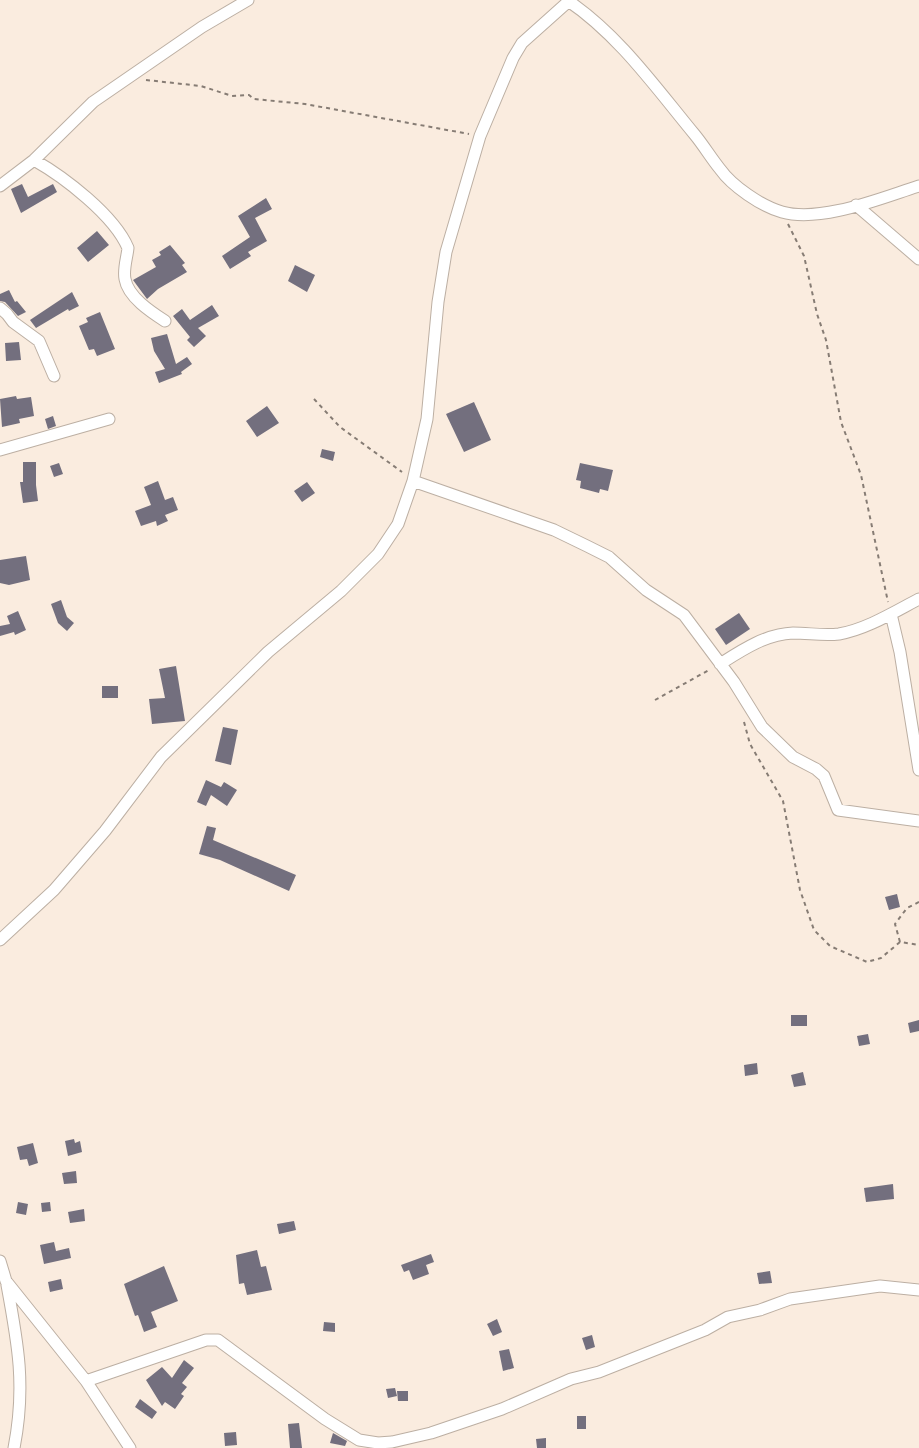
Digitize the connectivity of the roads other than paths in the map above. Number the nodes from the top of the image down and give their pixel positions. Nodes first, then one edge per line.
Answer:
1 (248, 0) edge
2 (568, 1) edge
3 (34, 160) junction
4 (0, 186) edge
5 (919, 186) edge
6 (856, 205) junction
7 (919, 259) edge
8 (0, 308) edge
9 (165, 321) dead end
10 (54, 376) dead end
11 (109, 418) dead end
12 (0, 450) edge
13 (413, 481) junction
14 (919, 599) edge
15 (891, 614) junction
16 (720, 664) junction
17 (919, 770) edge
18 (919, 821) edge
19 (0, 940) edge
20 (0, 1261) edge
21 (6, 1281) junction
22 (919, 1290) edge
23 (86, 1381) junction
24 (14, 1448) edge
25 (130, 1448) edge

1 - 3 street
2 - 6 street
2 - 13 street
3 - 4 street
3 - 9 street
5 - 6 street
6 - 7 street
8 - 10 street
11 - 12 street
13 - 16 street
13 - 19 street
14 - 15 street
15 - 16 street
15 - 17 street
16 - 18 street
20 - 21 street
21 - 23 street
21 - 24 street
22 - 23 street
23 - 25 street

